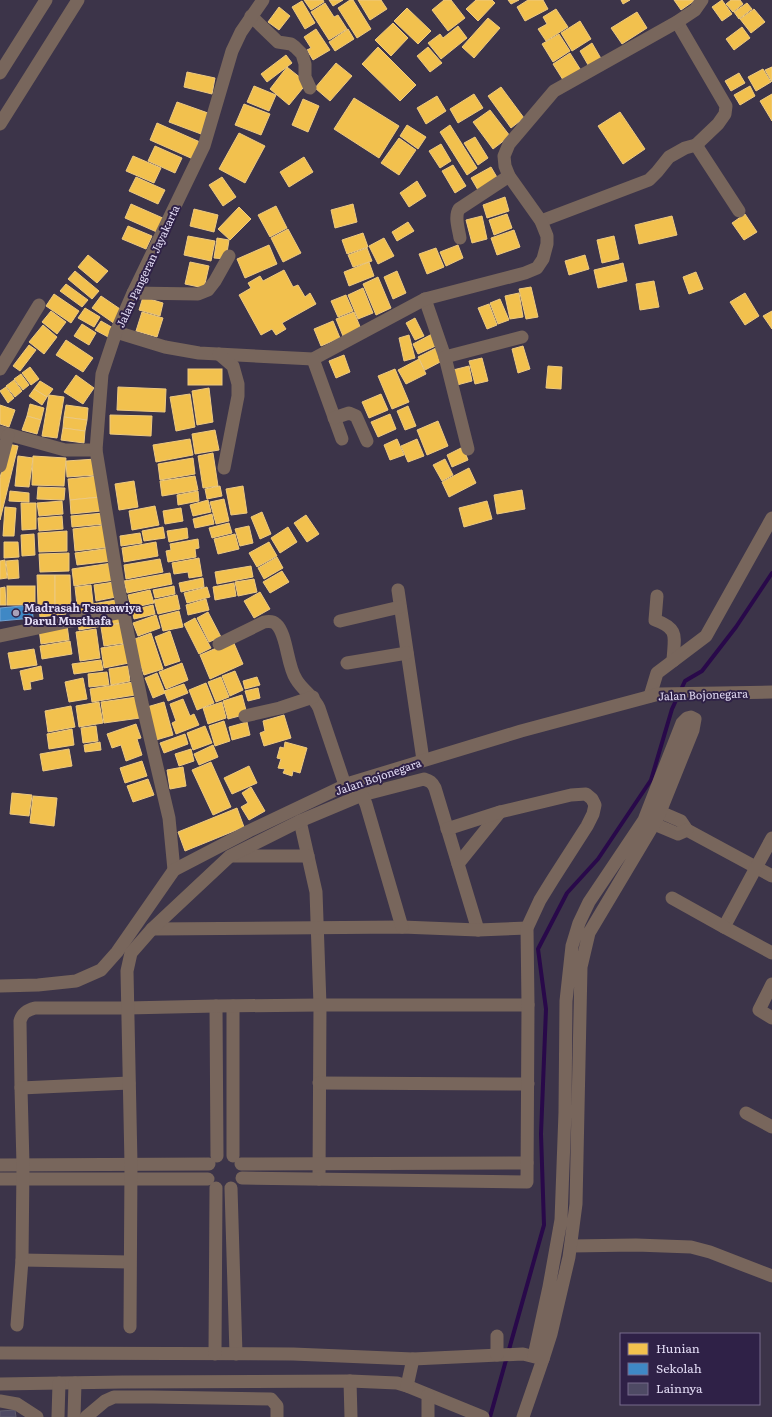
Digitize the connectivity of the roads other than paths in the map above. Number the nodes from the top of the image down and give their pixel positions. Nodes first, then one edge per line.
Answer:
1 (46, 0) edge
2 (78, 0) edge
3 (263, 0) edge
4 (702, 0) edge
5 (251, 16) junction
6 (677, 22) junction
7 (0, 73) edge
8 (310, 88) dead end
9 (0, 124) edge
10 (696, 145) junction
11 (509, 176) junction
12 (739, 211) dead end
13 (541, 221) junction
14 (460, 238) dead end
15 (229, 256) dead end
16 (134, 293) junction
17 (424, 299) junction
18 (39, 305) dead end
19 (116, 332) junction
20 (522, 337) dead end
21 (220, 354) junction
22 (445, 357) junction
23 (313, 359) junction
24 (0, 369) edge
25 (334, 418) junction
26 (4, 433) edge
27 (342, 439) dead end
28 (367, 441) dead end
29 (468, 449) dead end
30 (96, 450) junction
31 (0, 466) edge
32 (224, 468) dead end
33 (772, 518) edge
34 (398, 590) dead end
35 (657, 596) dead end
36 (400, 607) junction
37 (123, 612) junction
38 (340, 621) dead end
39 (0, 636) edge
40 (219, 644) dead end
41 (407, 652) junction
42 (674, 661) junction
43 (347, 663) dead end
44 (772, 692) edge
45 (655, 695) junction
46 (313, 697) junction
47 (245, 716) dead end
48 (424, 760) junction
49 (345, 785) junction
50 (362, 795) junction
51 (500, 812) junction
52 (652, 816) junction
53 (300, 821) junction
54 (447, 828) junction
55 (772, 838) edge
56 (230, 856) junction
57 (308, 856) junction
58 (458, 864) junction
59 (755, 867) junction
60 (174, 870) junction
61 (772, 876) edge
62 (672, 898) dead end
63 (318, 927) junction
64 (402, 927) junction
65 (724, 927) junction
66 (152, 928) junction
67 (527, 928) junction
68 (478, 930) junction
69 (572, 946) junction
70 (585, 950) junction
71 (772, 953) edge
72 (772, 984) edge
73 (0, 986) edge
74 (320, 1005) junction
75 (216, 1006) junction
76 (233, 1006) junction
77 (528, 1006) junction
78 (128, 1008) junction
79 (772, 1018) edge
80 (129, 1083) junction
81 (319, 1083) junction
82 (528, 1084) junction
83 (21, 1088) junction
84 (746, 1113) dead end
85 (772, 1127) edge
86 (213, 1160) junction
87 (237, 1160) junction
88 (527, 1162) junction
89 (319, 1163) junction
90 (131, 1164) junction
91 (0, 1165) edge
92 (23, 1165) junction
93 (130, 1178) junction
94 (242, 1178) junction
95 (0, 1179) edge
96 (23, 1179) junction
97 (319, 1179) junction
98 (212, 1183) junction
99 (231, 1188) junction
100 (570, 1251) junction
101 (555, 1254) junction
102 (22, 1260) junction
103 (130, 1262) junction
104 (772, 1276) edge
105 (18, 1325) dead end
106 (130, 1327) dead end
107 (498, 1336) dead end
108 (0, 1353) edge
109 (215, 1354) junction
110 (236, 1354) junction
111 (501, 1355) junction
112 (533, 1356) junction
113 (413, 1359) junction
114 (350, 1381) junction
115 (59, 1383) junction
116 (75, 1383) junction
117 (0, 1384) edge
118 (407, 1386) junction
119 (428, 1395) junction
120 (0, 1401) edge
121 (37, 1417) edge
122 (58, 1417) edge
123 (74, 1417) edge
124 (86, 1417) edge
125 (277, 1417) edge
126 (351, 1417) edge
127 (428, 1417) edge
128 (482, 1417) edge
129 (522, 1417) edge

1 - 7 street
2 - 9 street
3 - 5 street, Jalan Pangeran Jayakarta
4 - 6 street
5 - 8 street
5 - 16 street, Jalan Pangeran Jayakarta
6 - 10 street
6 - 11 street
10 - 12 street
10 - 13 street
11 - 13 street
11 - 14 street
13 - 17 street
15 - 16 street
16 - 19 street, Jalan Pangeran Jayakarta
17 - 22 street
17 - 23 street
18 - 24 street
19 - 21 street
19 - 30 street, Jalan Pangeran Jayakarta
20 - 22 street
21 - 23 street
21 - 32 street
22 - 29 street
23 - 25 street
25 - 27 street
25 - 28 street
26 - 30 street
26 - 31 street
30 - 37 street, Jalan Pangeran Jayakarta
33 - 42 street
34 - 36 street
35 - 42 street
36 - 38 street
36 - 41 street
37 - 39 street
37 - 60 street, Jalan Pangeran Jayakarta
40 - 46 street
41 - 43 street
41 - 48 street
42 - 45 street
44 - 45 street, Jalan Bojonegara
45 - 48 street, Jalan Bojonegara
46 - 47 street
46 - 49 street
48 - 49 street, Jalan Bojonegara
49 - 60 street, Jalan Bojonegara
50 - 53 street
50 - 54 street
50 - 64 street
51 - 54 street
51 - 58 street
51 - 67 street
52 - 52 street
52 - 59 street
52 - 69 street
52 - 70 street
53 - 56 street
53 - 57 street
54 - 58 street
55 - 59 street
56 - 57 street
56 - 66 street
57 - 63 street
58 - 68 street
59 - 61 street
59 - 65 street
60 - 73 street, Jalan Bojonegara
62 - 65 street
63 - 64 street
63 - 66 street
63 - 74 street
64 - 68 street
65 - 71 street
66 - 78 street
67 - 68 street
67 - 77 street
69 - 70 street
69 - 101 street
70 - 100 street
72 - 79 street
74 - 76 street
74 - 77 street
74 - 81 street
75 - 76 street
75 - 78 street
75 - 86 street
76 - 87 street
77 - 82 street
78 - 80 street
78 - 83 street
80 - 83 street
80 - 90 street
81 - 82 street
81 - 89 street
82 - 88 street
83 - 92 street
84 - 85 street
86 - 87 street
86 - 90 street
86 - 98 street
87 - 89 street
87 - 94 street
88 - 89 street
88 - 97 street
89 - 97 street
90 - 92 street
90 - 93 street
91 - 92 street
92 - 96 street
93 - 96 street
93 - 98 street
93 - 103 street
94 - 97 street
94 - 99 street
95 - 96 street
96 - 102 street
98 - 99 street
98 - 109 street
99 - 110 street
100 - 101 street
100 - 104 street
100 - 112 street
101 - 112 street
102 - 103 street
102 - 105 street
103 - 106 street
107 - 111 street
108 - 109 street
109 - 110 street
110 - 113 street
111 - 112 street
111 - 113 street
112 - 129 street
113 - 118 street
114 - 116 street
114 - 118 street
114 - 126 street
115 - 116 street
115 - 117 street
115 - 122 street
116 - 123 street
118 - 119 street
119 - 127 street
119 - 128 street
120 - 121 street
124 - 125 street

